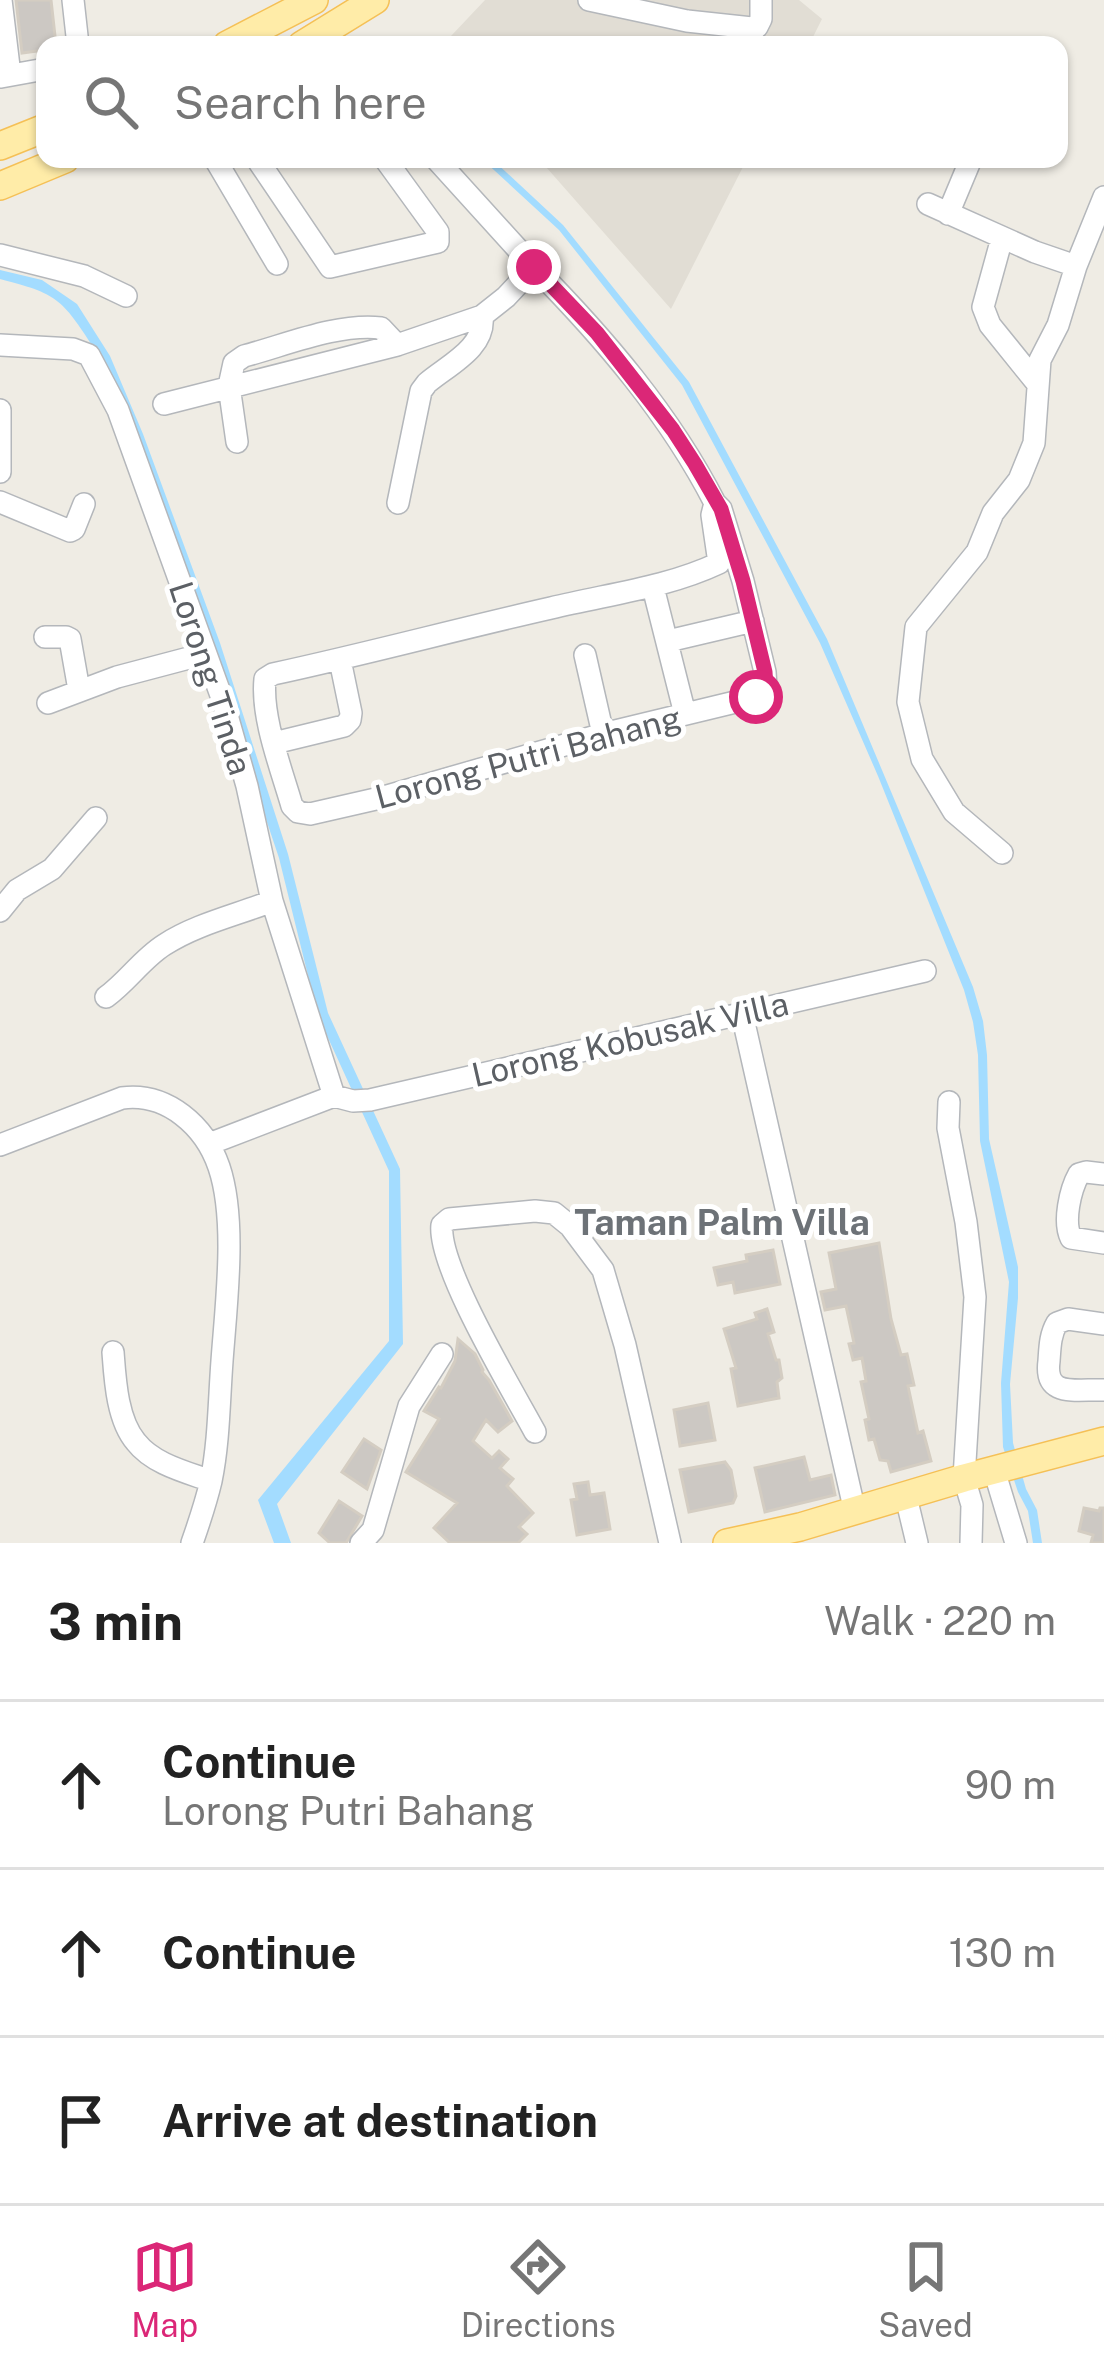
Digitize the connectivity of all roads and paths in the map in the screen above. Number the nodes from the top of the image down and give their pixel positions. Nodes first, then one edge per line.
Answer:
1 (1, 0) edge
2 (73, 0) edge
3 (314, 0) edge
4 (589, 0) edge
5 (761, 0) edge
6 (359, 10) edge
7 (699, 11) edge
8 (77, 36) edge
9 (244, 36) edge
10 (325, 36) edge
11 (36, 71) edge
12 (5, 76) edge
13 (36, 132) edge
14 (0, 146) edge
15 (42, 168) edge
16 (220, 168) edge
17 (262, 168) edge
18 (391, 168) edge
19 (444, 168) edge
20 (964, 168) edge
21 (0, 185) edge
22 (1104, 196) edge
23 (1001, 238) junction
24 (0, 255) edge
25 (277, 264) dead end
26 (1076, 266) junction
27 (534, 267) junction
28 (126, 296) dead end
29 (482, 316) junction
30 (0, 345) edge
31 (1036, 382) junction
32 (229, 386) junction
33 (164, 404) dead end
34 (0, 410) edge
35 (237, 442) dead end
36 (0, 472) edge
37 (0, 502) edge
38 (398, 502) dead end
39 (84, 504) dead end
40 (728, 560) junction
41 (653, 587) junction
42 (753, 621) junction
43 (45, 638) dead end
44 (668, 641) junction
45 (204, 654) junction
46 (585, 655) dead end
47 (340, 660) junction
48 (79, 690) junction
49 (48, 703) dead end
50 (685, 714) junction
51 (603, 734) junction
52 (274, 743) junction
53 (96, 818) dead end
54 (1002, 853) dead end
55 (272, 901) junction
56 (0, 911) edge
57 (925, 971) dead end
58 (106, 997) dead end
59 (742, 1014) junction
60 (352, 1099) junction
61 (949, 1102) dead end
62 (209, 1144) junction
63 (0, 1145) edge
64 (1104, 1174) edge
65 (1104, 1244) edge
66 (1104, 1324) edge
67 (113, 1352) dead end
68 (442, 1354) dead end
69 (1104, 1390) edge
70 (536, 1432) dead end
71 (1104, 1441) edge
72 (1006, 1467) junction
73 (964, 1478) junction
74 (211, 1481) junction
75 (906, 1497) junction
76 (854, 1512) junction
77 (191, 1543) edge
78 (361, 1543) edge
79 (670, 1543) edge
80 (727, 1543) edge
81 (917, 1543) edge
82 (971, 1543) edge
83 (1016, 1543) edge

1 - 12 street
2 - 8 street
3 - 9 main road
4 - 7 street
5 - 7 street
6 - 10 main road
11 - 12 street
13 - 14 main road
15 - 21 main road
16 - 25 street
17 - 18 street
19 - 27 street
20 - 23 street
22 - 26 street
23 - 26 street
23 - 31 street
24 - 28 street
26 - 31 street
27 - 29 street
27 - 40 street, Lorong Putri Bahang
29 - 32 street
29 - 38 street
30 - 45 street, Lorong Tinda
31 - 54 street
32 - 33 street
32 - 35 street
34 - 36 street
37 - 39 street
40 - 41 street, Lorong Putri Bahang
40 - 42 street, Lorong Putri Bahang
41 - 44 street
41 - 47 street, Lorong Putri Bahang
42 - 44 street
42 - 50 street, Lorong Putri Bahang
43 - 48 street
44 - 50 street
45 - 48 street
45 - 55 street, Lorong Tinda
46 - 51 street
47 - 52 street
47 - 52 street, Lorong Putri Bahang
48 - 49 street
50 - 51 street, Lorong Putri Bahang
51 - 52 street, Lorong Putri Bahang
53 - 56 street
55 - 58 street
55 - 60 street, Lorong Tinda
57 - 59 street, Lorong Kobusak Villa
59 - 60 street, Lorong Kobusak Villa
59 - 76 street
60 - 62 street, Lorong Kobusak Villa
61 - 73 street
62 - 63 street
62 - 74 street
64 - 65 street
66 - 69 street
67 - 74 street
68 - 78 street
70 - 79 street
71 - 72 main road
72 - 73 main road
72 - 83 street
73 - 75 main road
73 - 82 street
74 - 77 street
75 - 76 main road
75 - 81 street
76 - 80 main road

